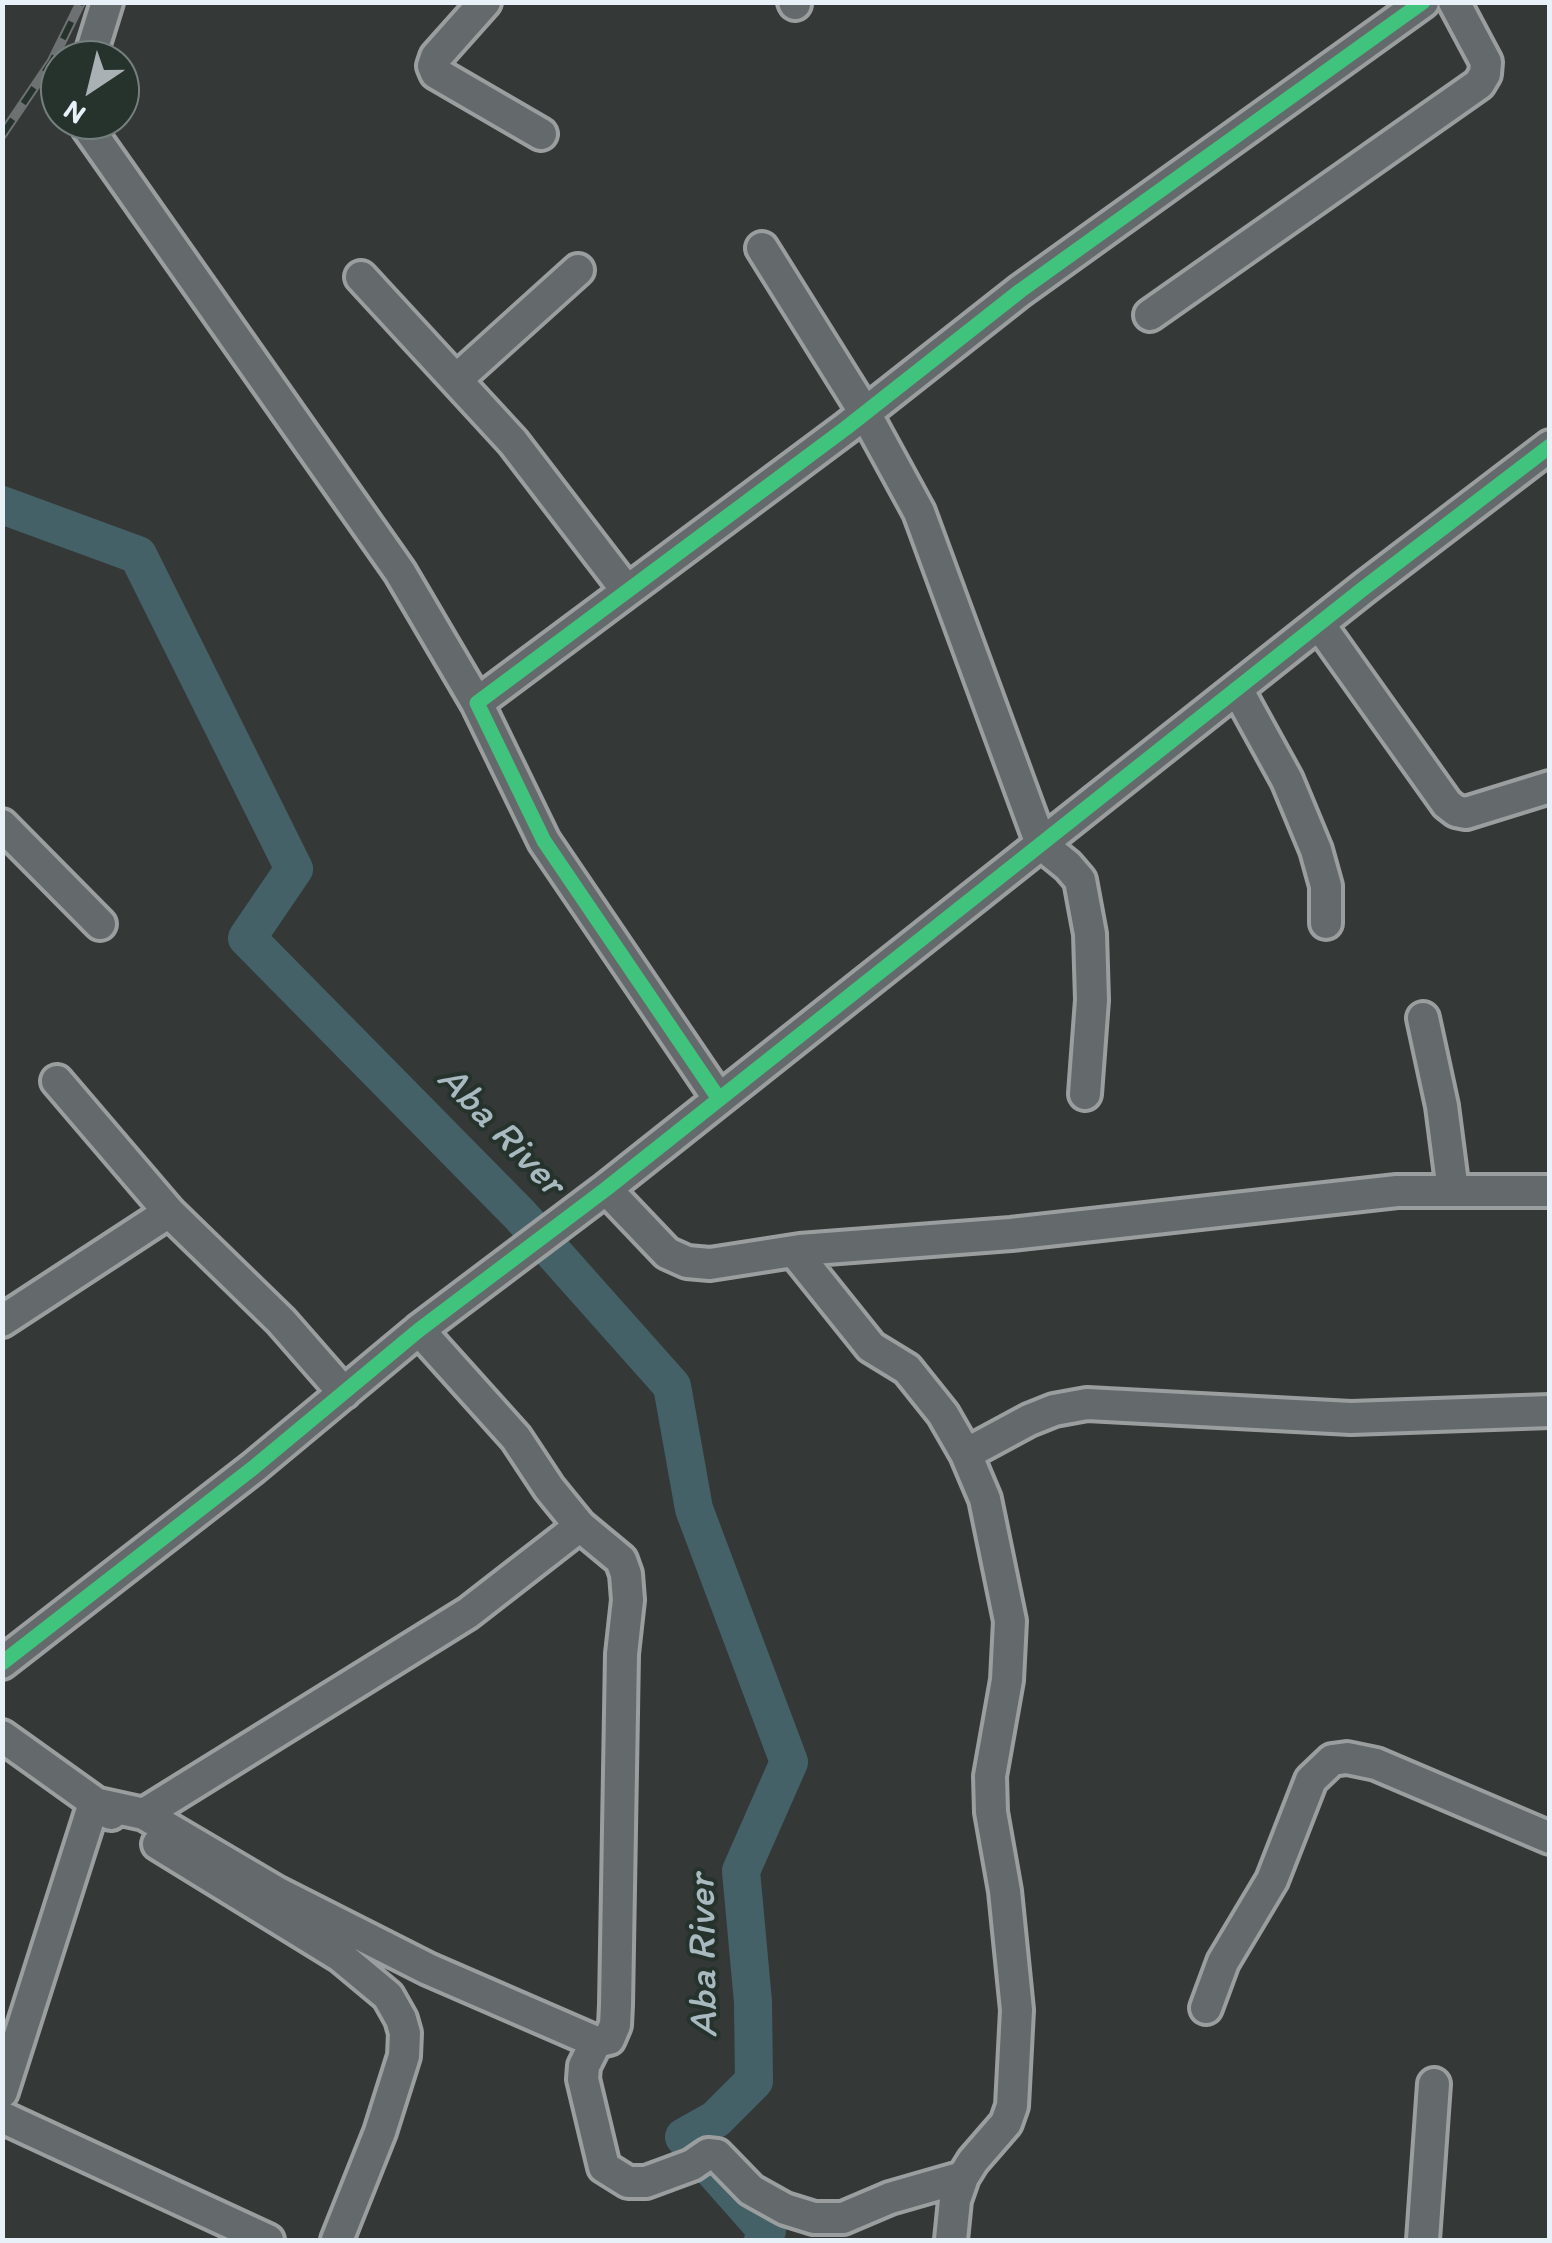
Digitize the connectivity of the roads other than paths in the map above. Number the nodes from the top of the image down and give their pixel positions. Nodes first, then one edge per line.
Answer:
1 (107, 2) edge
2 (485, 2) edge
3 (1423, 2) edge
4 (1454, 2) edge
5 (95, 40) edge
6 (542, 134) dead end
7 (96, 140) edge
8 (762, 248) dead end
9 (578, 270) dead end
10 (362, 277) dead end
11 (1150, 315) dead end
12 (456, 380) junction
13 (865, 413) junction
14 (1550, 446) edge
15 (626, 591) junction
16 (1319, 624) junction
17 (1237, 689) junction
18 (477, 703) junction
19 (1550, 787) edge
20 (2, 825) edge
21 (1041, 844) junction
22 (1326, 923) dead end
23 (100, 924) dead end
24 (1424, 1018) dead end
25 (57, 1081) dead end
26 (1085, 1094) dead end
27 (719, 1099) junction
28 (606, 1189) junction
29 (1453, 1191) junction
30 (1550, 1191) edge
31 (169, 1212) junction
32 (794, 1251) junction
33 (2, 1321) edge
34 (420, 1330) junction
35 (344, 1393) junction
36 (1550, 1411) edge
37 (966, 1454) junction
38 (580, 1526) junction
39 (2, 1663) edge
40 (2, 1736) edge
41 (94, 1803) junction
42 (144, 1814) junction
43 (1550, 1838) edge
44 (1206, 2008) dead end
45 (596, 2042) junction
46 (1434, 2084) dead end
47 (2, 2092) edge
48 (2, 2116) edge
49 (963, 2177) junction
50 (268, 2240) edge
51 (337, 2240) edge
52 (950, 2240) edge
53 (1423, 2240) edge

1 - 5 street
2 - 6 street
3 - 13 street
4 - 11 street
7 - 18 street
8 - 13 street
9 - 12 street
10 - 12 street
12 - 15 street
13 - 15 street
13 - 21 street
14 - 16 street
15 - 18 street
16 - 17 street
16 - 19 street
17 - 21 street
17 - 22 street
18 - 27 street
20 - 23 street
21 - 26 street
21 - 27 street
24 - 29 street
25 - 31 street
27 - 28 street
28 - 32 street
28 - 34 street
29 - 30 street
29 - 32 street
31 - 33 street
31 - 35 street
32 - 37 street
34 - 35 street
34 - 38 street
35 - 39 street
36 - 37 street
37 - 49 street
38 - 42 street
38 - 45 street
40 - 41 street
41 - 42 street
41 - 47 street
41 - 51 street
42 - 45 street
43 - 44 street
45 - 49 street
46 - 53 street
48 - 50 street
49 - 52 street

